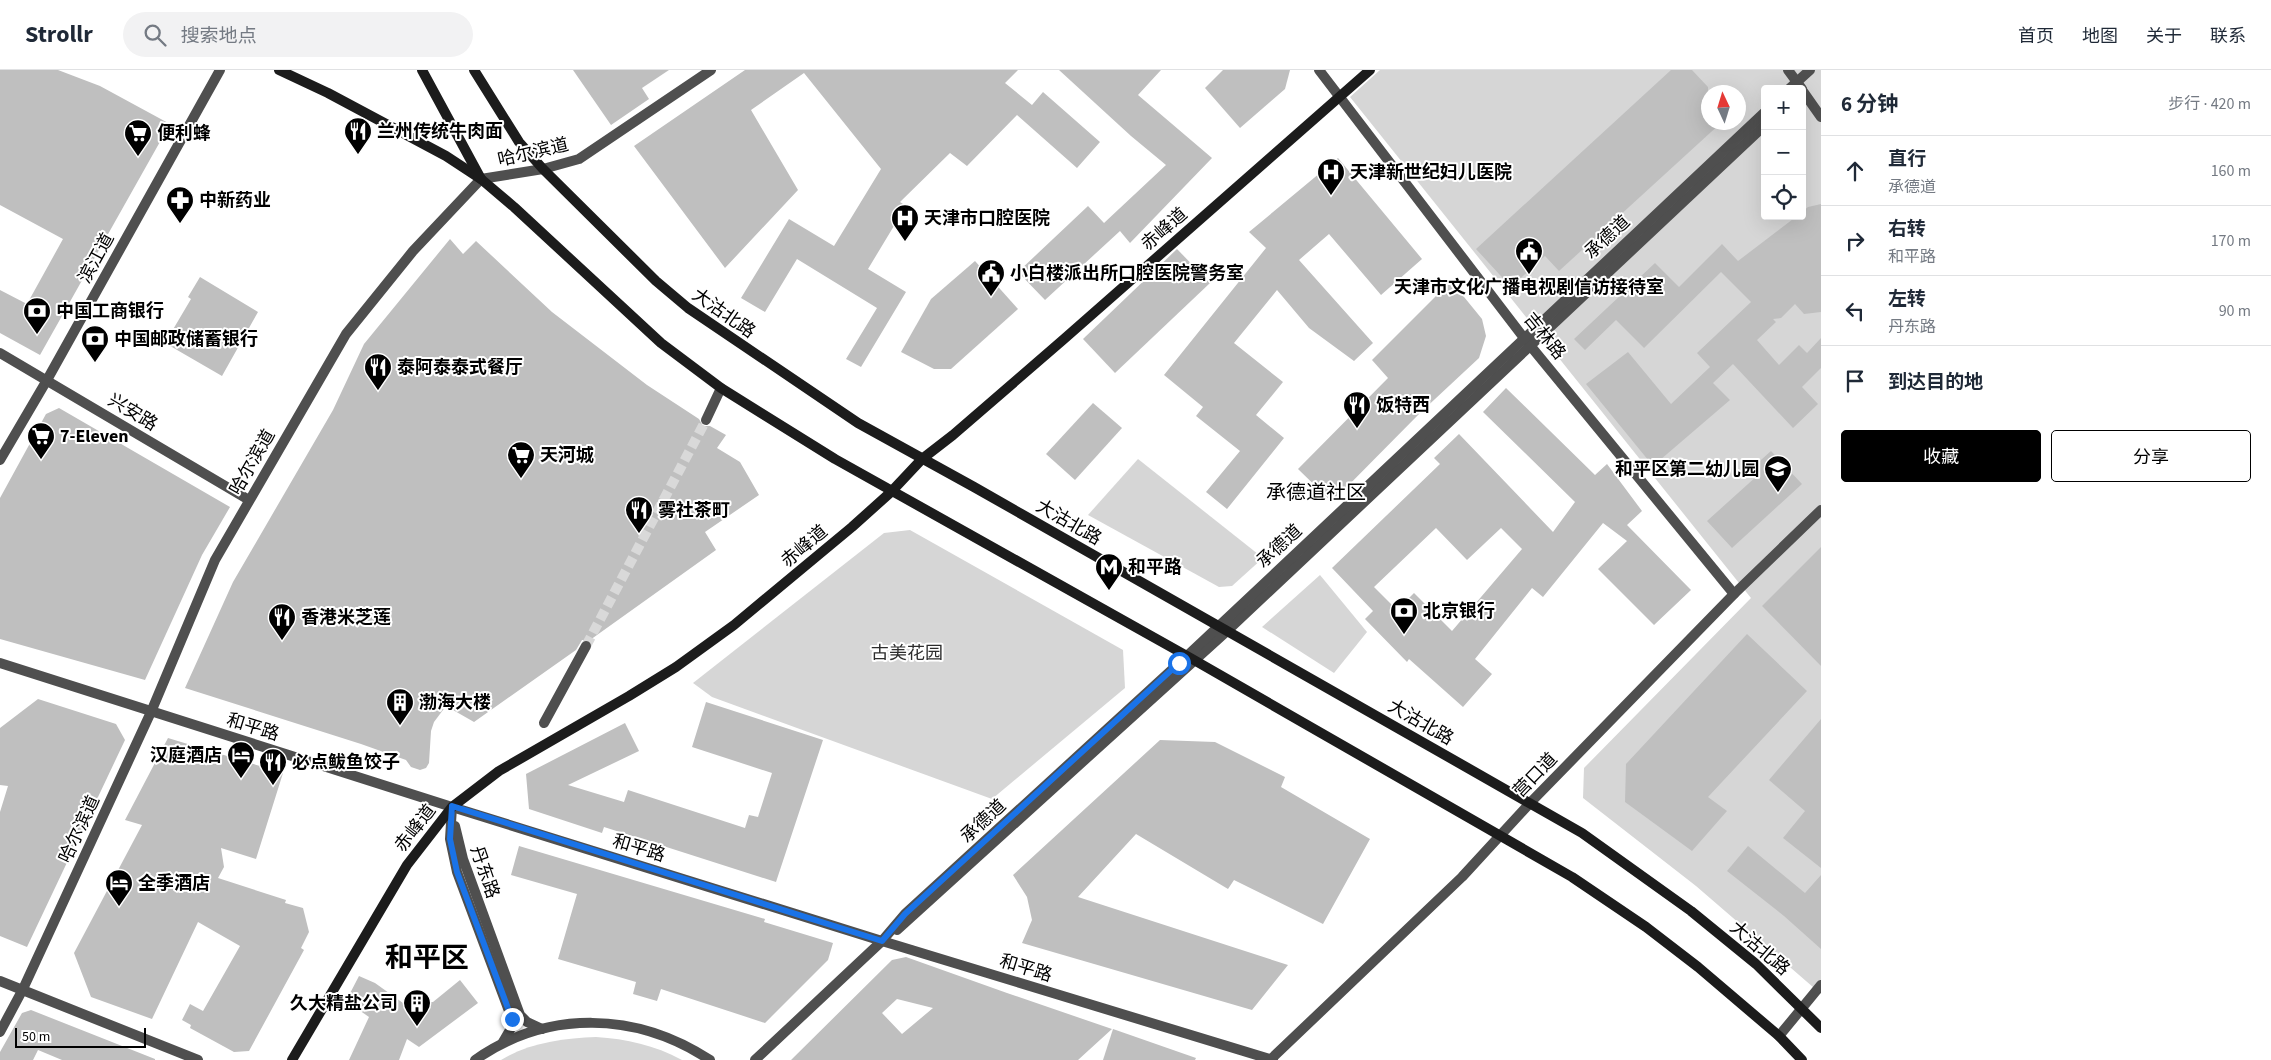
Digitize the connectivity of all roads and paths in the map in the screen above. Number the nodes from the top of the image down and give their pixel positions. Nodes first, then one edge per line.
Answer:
1 (220, 70) edge
2 (279, 70) edge
3 (422, 70) edge
4 (474, 70) edge
5 (711, 70) edge
6 (1319, 70) edge
7 (1370, 70) edge
8 (1788, 70) edge
9 (1810, 70) edge
10 (1796, 85) edge
11 (1799, 85) edge
12 (1340, 96) junction
13 (1806, 98) edge
14 (1761, 116) edge
15 (1821, 117) edge
16 (1761, 129) edge
17 (543, 169) junction
18 (481, 180) junction
19 (1528, 341) junction
20 (0, 353) edge
21 (47, 380) junction
22 (721, 388) junction
23 (706, 420) tunnel mouth
24 (922, 459) junction
25 (0, 460) edge
26 (891, 492) junction
27 (249, 500) junction
28 (1821, 510) edge
29 (1734, 594) junction
30 (1223, 628) junction
31 (586, 646) tunnel mouth
32 (1190, 658) junction
33 (0, 663) edge
34 (151, 712) junction
35 (544, 723) dead end
36 (1530, 803) junction
37 (452, 806) junction
38 (1501, 835) junction
39 (882, 941) junction
40 (0, 981) edge
41 (1821, 985) edge
42 (23, 989) junction
43 (1802, 1008) junction
44 (1821, 1028) edge
45 (542, 1029) junction
46 (0, 1032) edge
47 (1779, 1036) junction
48 (503, 1042) junction
49 (198, 1060) edge
50 (292, 1060) edge
51 (475, 1060) edge
52 (710, 1060) edge
53 (755, 1060) edge
54 (1271, 1060) edge
55 (1802, 1060) edge

1 - 21 street, 滨江道
2 - 18 main road
3 - 18 main road
4 - 17 main road, 大沽北路
5 - 17 street, 哈尔滨道
6 - 12 street, 吉林路
7 - 12 main road, 赤峰道
8 - 10 street
9 - 11 street
12 - 19 street, 吉林路
12 - 24 main road, 赤峰道
13 - 15 street
14 - 19 street, 承德道
16 - 19 street, 承德道
17 - 18 street, 哈尔滨道
17 - 24 main road, 大沽北路
18 - 22 main road
18 - 27 street, 哈尔滨道
19 - 29 street, 吉林路
19 - 30 street, 承德道
20 - 21 street, 兴安路
21 - 25 street, 滨江道
21 - 27 street, 兴安路
22 - 23 street
22 - 26 main road
24 - 26 main road, 赤峰道
24 - 30 main road, 大沽北路
26 - 32 main road
26 - 37 main road, 赤峰道
27 - 34 street, 哈尔滨道
28 - 29 street, 营口道
29 - 36 street, 营口道
30 - 32 street, 承德道
30 - 36 main road, 大沽北路
31 - 35 street
32 - 38 main road
32 - 39 street, 承德道
33 - 34 street, 和平路
34 - 37 street, 和平路
34 - 42 street, 哈尔滨道
36 - 38 street, 营口道
36 - 43 main road, 大沽北路
37 - 39 street, 和平路
37 - 45 street, 丹东路
37 - 48 street, 丹东路
37 - 50 main road, 赤峰道
38 - 47 main road
38 - 54 street, 营口道
39 - 53 street, 承德道
39 - 54 street, 和平路
40 - 42 street
41 - 43 street
42 - 46 street, 哈尔滨道
42 - 49 street
43 - 44 main road, 大沽北路
43 - 47 street
45 - 48 street
45 - 52 street
47 - 55 main road
48 - 51 street

